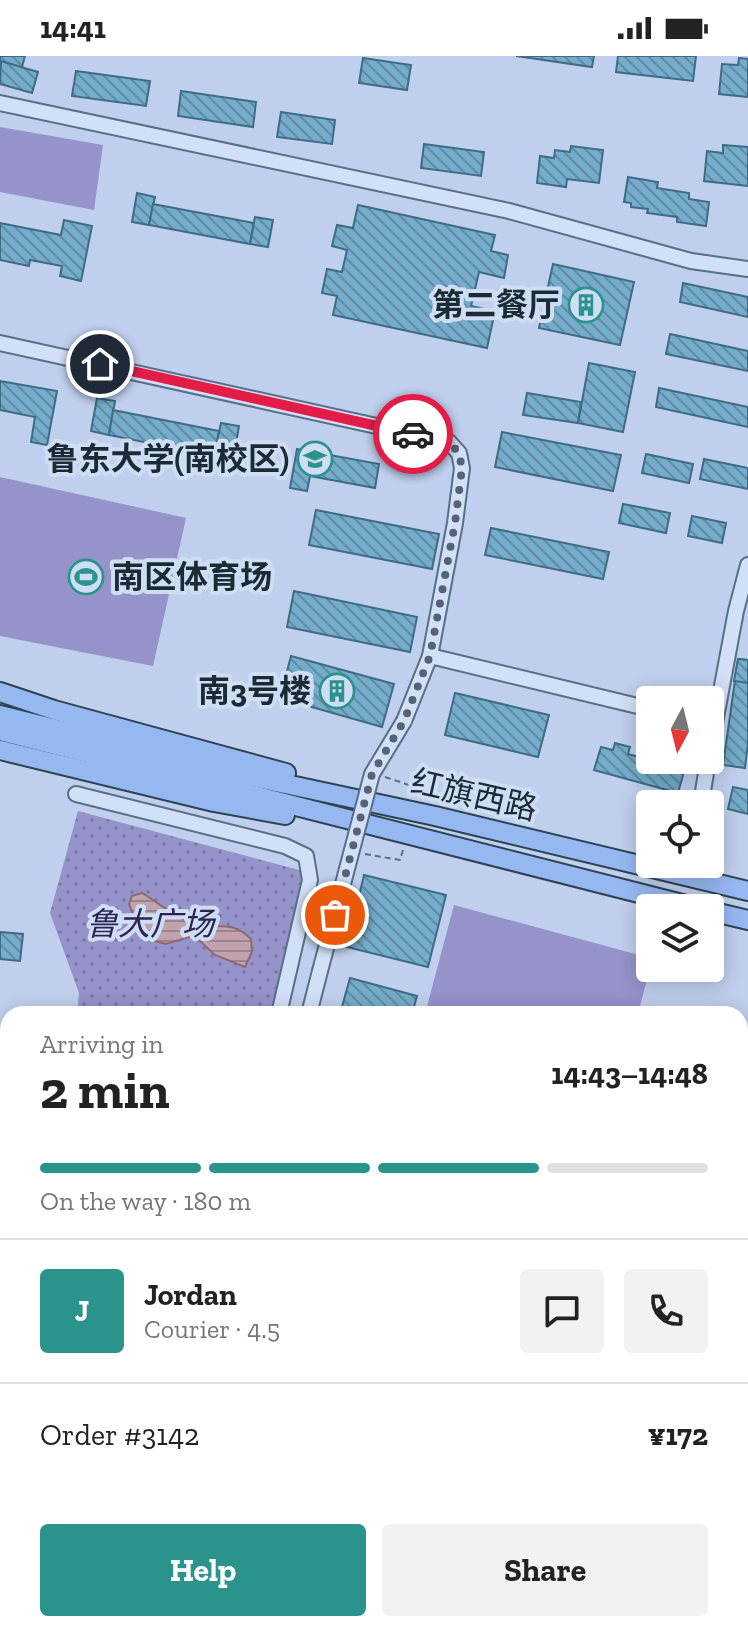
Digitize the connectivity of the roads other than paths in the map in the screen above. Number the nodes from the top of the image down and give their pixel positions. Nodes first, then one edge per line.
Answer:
1 (0, 103) edge
2 (748, 269) edge
3 (0, 343) edge
4 (748, 565) edge
5 (430, 656) junction
6 (720, 686) edge
7 (0, 692) edge
8 (636, 706) edge
9 (0, 715) edge
10 (0, 731) edge
11 (0, 750) edge
12 (76, 794) dead end
13 (435, 816) junction
14 (426, 840) junction
15 (748, 891) edge
16 (642, 894) edge
17 (724, 914) edge
18 (748, 920) edge
19 (281, 1006) edge
20 (311, 1006) edge

1 - 2 street
3 - 5 street
4 - 6 street
5 - 8 street
5 - 20 street, bridge
7 - 13 main road
9 - 13 main road, 红旗西路
10 - 14 main road, 红旗西路
11 - 14 main road
12 - 19 street
13 - 15 main road, 红旗西路
14 - 16 main road, 红旗西路
17 - 18 main road

